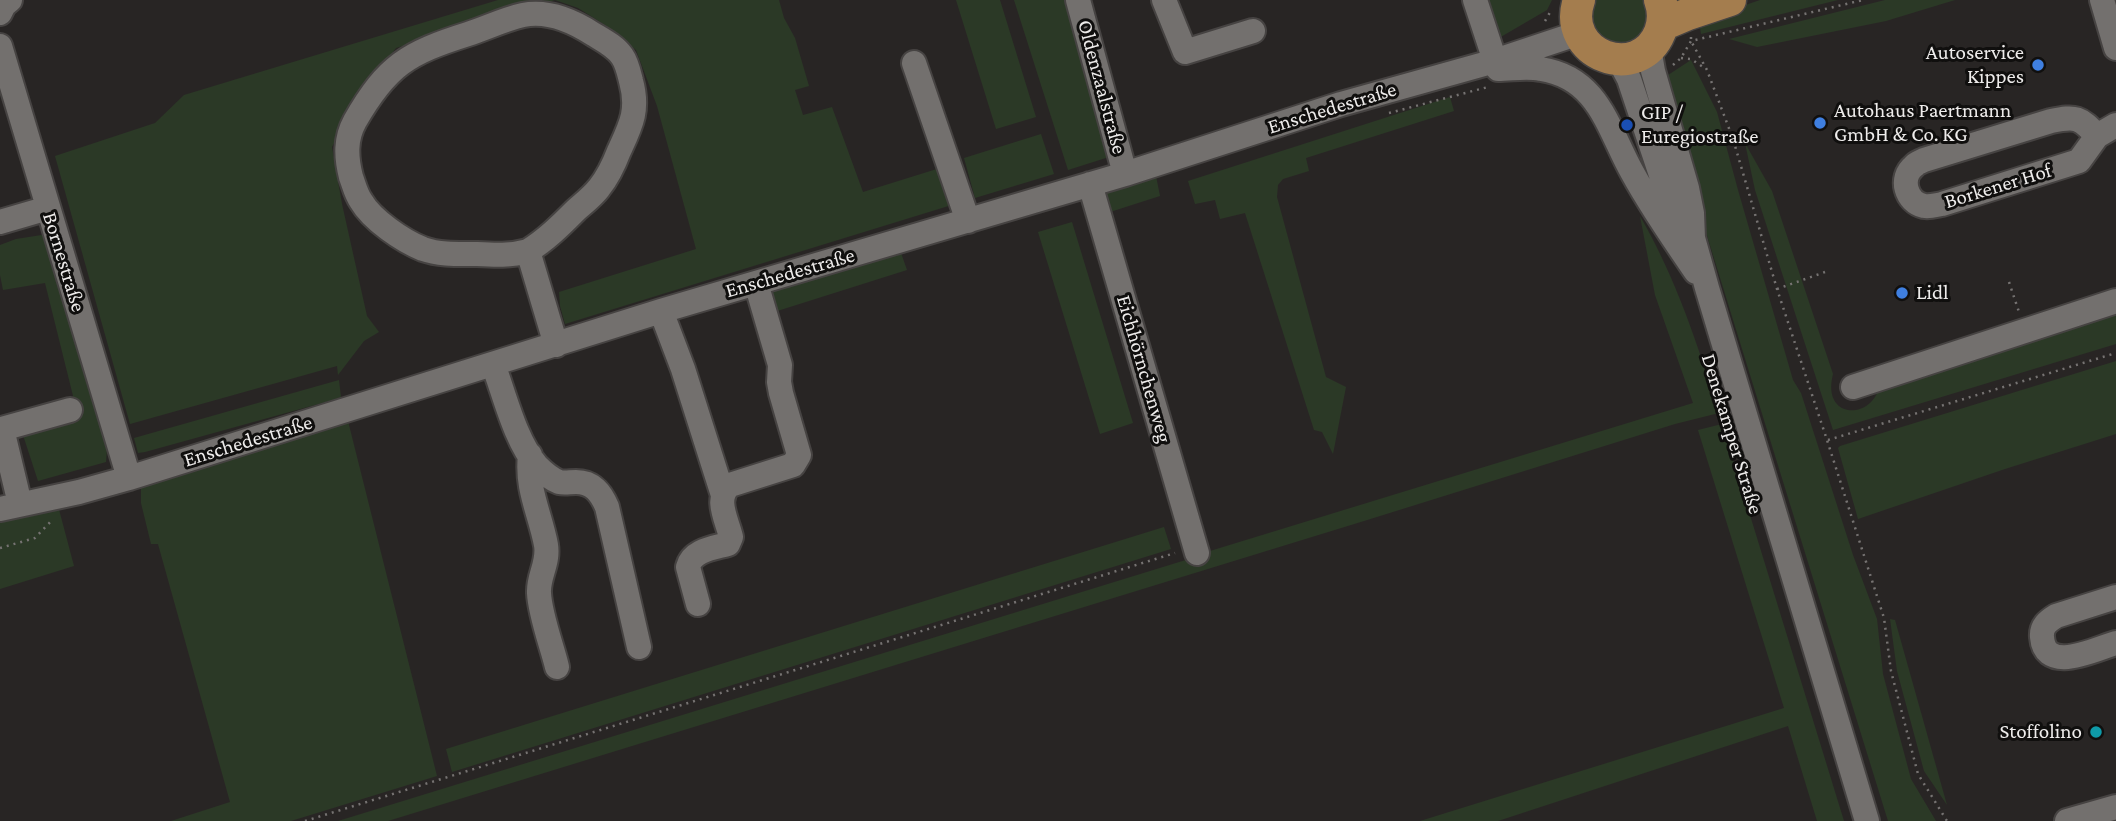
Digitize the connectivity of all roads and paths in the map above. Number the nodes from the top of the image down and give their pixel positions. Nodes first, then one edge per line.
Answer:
1 (1079, 0) edge
2 (1164, 0) edge
3 (1475, 0) edge
4 (1578, 0) edge
5 (1731, 0) edge
6 (1863, 0) edge
7 (2102, 0) edge
8 (1253, 32) dead end
9 (1579, 33) junction
10 (1667, 33) edge
11 (2114, 36) edge
12 (0, 46) edge
13 (1681, 58) junction
14 (1619, 60) junction
15 (1496, 61) junction
16 (914, 63) dead end
17 (1707, 70) junction
18 (1459, 71) junction
19 (2106, 130) edge
20 (1125, 174) junction
21 (1090, 184) junction
22 (48, 208) junction
23 (968, 221) junction
24 (0, 222) edge
25 (1693, 238) junction
26 (528, 251) junction
27 (1825, 272) dead end
28 (2009, 282) dead end
29 (756, 283) junction
30 (1707, 288) junction
31 (1777, 289) junction
32 (2116, 301) edge
33 (661, 311) junction
34 (2026, 331) junction
35 (556, 345) junction
36 (2116, 353) edge
37 (493, 365) junction
38 (1853, 387) dead end
39 (70, 410) dead end
40 (1827, 440) junction
41 (530, 455) junction
42 (129, 478) junction
43 (722, 492) junction
44 (10, 507) edge
45 (52, 520) dead end
46 (0, 548) edge
47 (1196, 550) joint
48 (2116, 597) edge
49 (698, 604) dead end
50 (2116, 643) edge
51 (639, 647) dead end
52 (557, 667) dead end
53 (2116, 807) edge
54 (305, 821) edge
55 (1867, 821) edge
56 (1947, 821) edge
57 (2067, 821) edge

1 - 20 street, Oldenzaalstraße
2 - 8 street
3 - 15 street
4 - 9 main road
5 - 10 main road
6 - 10 path
7 - 11 street
9 - 14 main road
9 - 15 street, Enschedestraße
10 - 13 path
10 - 13 path
10 - 14 main road
10 - 17 path
10 - 25 street, Denekamper Straße
12 - 22 street, Bornestraße
13 - 17 path
14 - 25 street, Denekamper Straße
15 - 18 street, Enschedestraße
16 - 23 street
17 - 31 path
18 - 20 street, Enschedestraße
18 - 30 street
19 - 19 street, Borkener Hof
20 - 21 street, Enschedestraße
21 - 23 street, Enschedestraße
21 - 47 street, Eichhörnchenweg
22 - 24 street
22 - 42 street, Bornestraße
23 - 29 street, Enschedestraße
25 - 30 street, Denekamper Straße
26 - 26 street
26 - 35 street
27 - 31 path
28 - 34 path
29 - 33 street, Enschedestraße
29 - 43 street
30 - 55 street, Denekamper Straße
31 - 40 path
32 - 34 street
33 - 35 street, Enschedestraße
33 - 43 street
34 - 38 street
35 - 37 street, Enschedestraße
36 - 40 path
37 - 41 street
37 - 42 street, Enschedestraße
39 - 44 street
40 - 56 path
41 - 51 street
41 - 52 street
42 - 44 street, Enschedestraße
43 - 49 street
45 - 46 path
47 - 54 path
48 - 50 street
53 - 57 street

